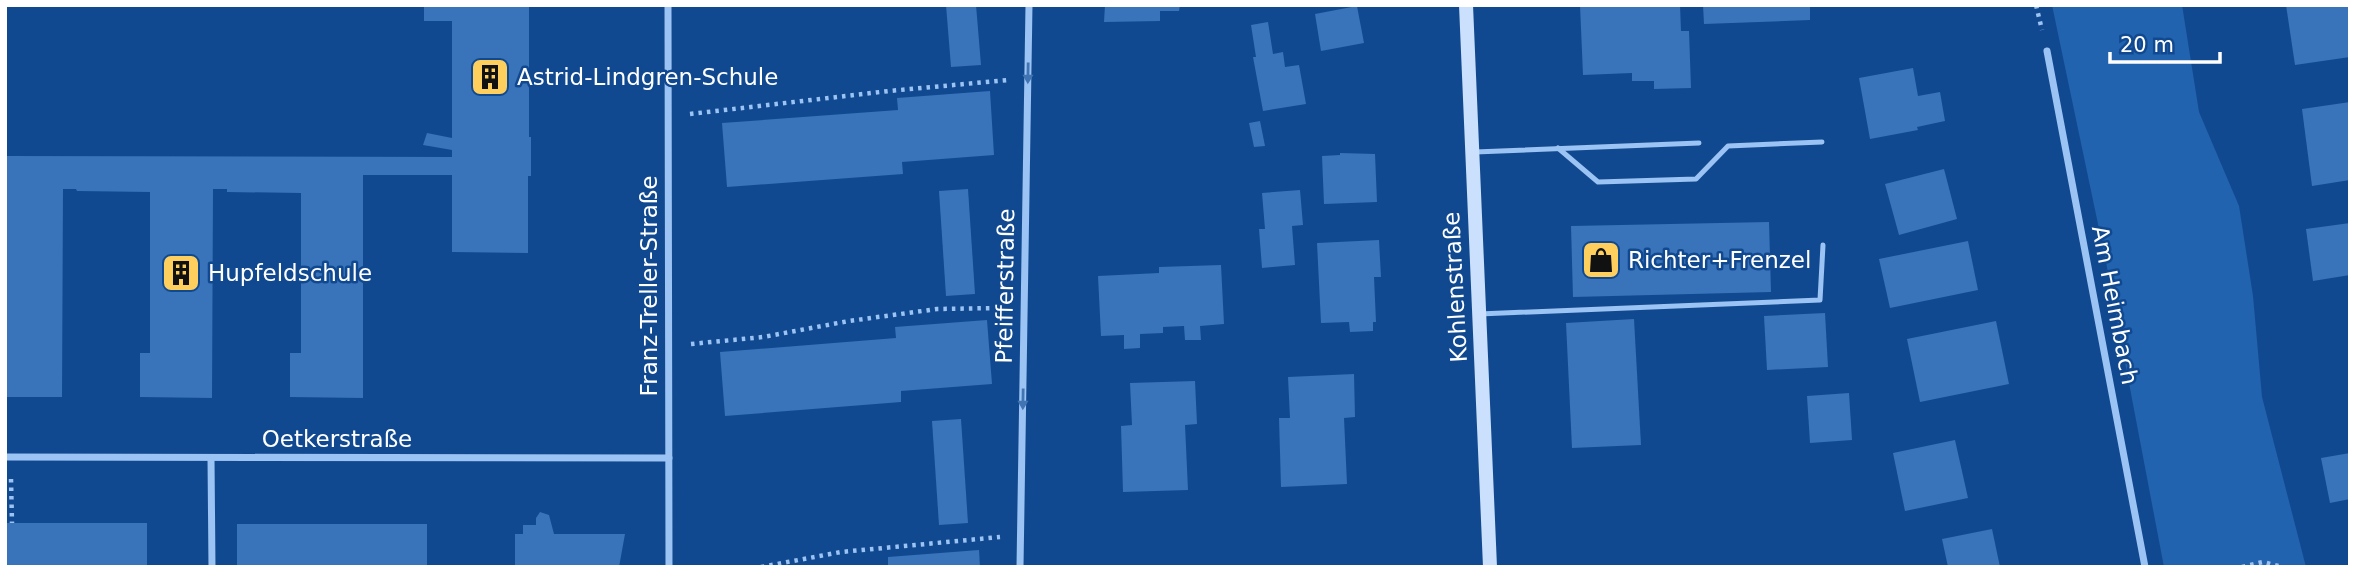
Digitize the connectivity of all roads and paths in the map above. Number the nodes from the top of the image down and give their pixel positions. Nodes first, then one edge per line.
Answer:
1 (668, 5) edge
2 (1029, 5) edge
3 (1466, 5) edge
4 (2048, 51) dead end
5 (1028, 78) junction
6 (668, 116) junction
7 (1822, 142) dead end
8 (1699, 143) dead end
9 (1558, 148) junction
10 (1472, 152) junction
11 (1823, 245) dead end
12 (1024, 307) junction
13 (1479, 314) junction
14 (669, 346) junction
15 (8, 457) edge
16 (211, 458) junction
17 (669, 458) junction
18 (12, 523) dead end
19 (1021, 536) junction
20 (212, 567) edge
21 (669, 567) edge
22 (761, 567) edge
23 (1020, 567) edge
24 (1490, 567) edge
25 (2145, 567) edge
26 (2242, 567) edge
27 (2282, 567) edge

1 - 6 street, Franz-Treller-Straße
2 -> 5 street, Pfeifferstraße
3 - 10 main road, Kohlenstraße
4 - 25 street, Am Heimbach
5 - 6 path
5 - 12 street, Pfeifferstraße
6 - 14 street, Franz-Treller-Straße
7 - 9 lane
8 - 9 lane
9 - 10 lane
10 - 13 main road, Kohlenstraße
11 - 13 lane
12 - 14 path
12 -> 19 street, Pfeifferstraße
13 - 24 main road, Kohlenstraße
14 - 17 street, Franz-Treller-Straße
15 - 16 street, Oetkerstraße
15 - 18 path
16 - 17 street, Oetkerstraße
16 - 20 street
17 - 21 street, Franz-Treller-Straße
19 - 22 path
19 - 23 street, Pfeifferstraße
26 - 27 path

